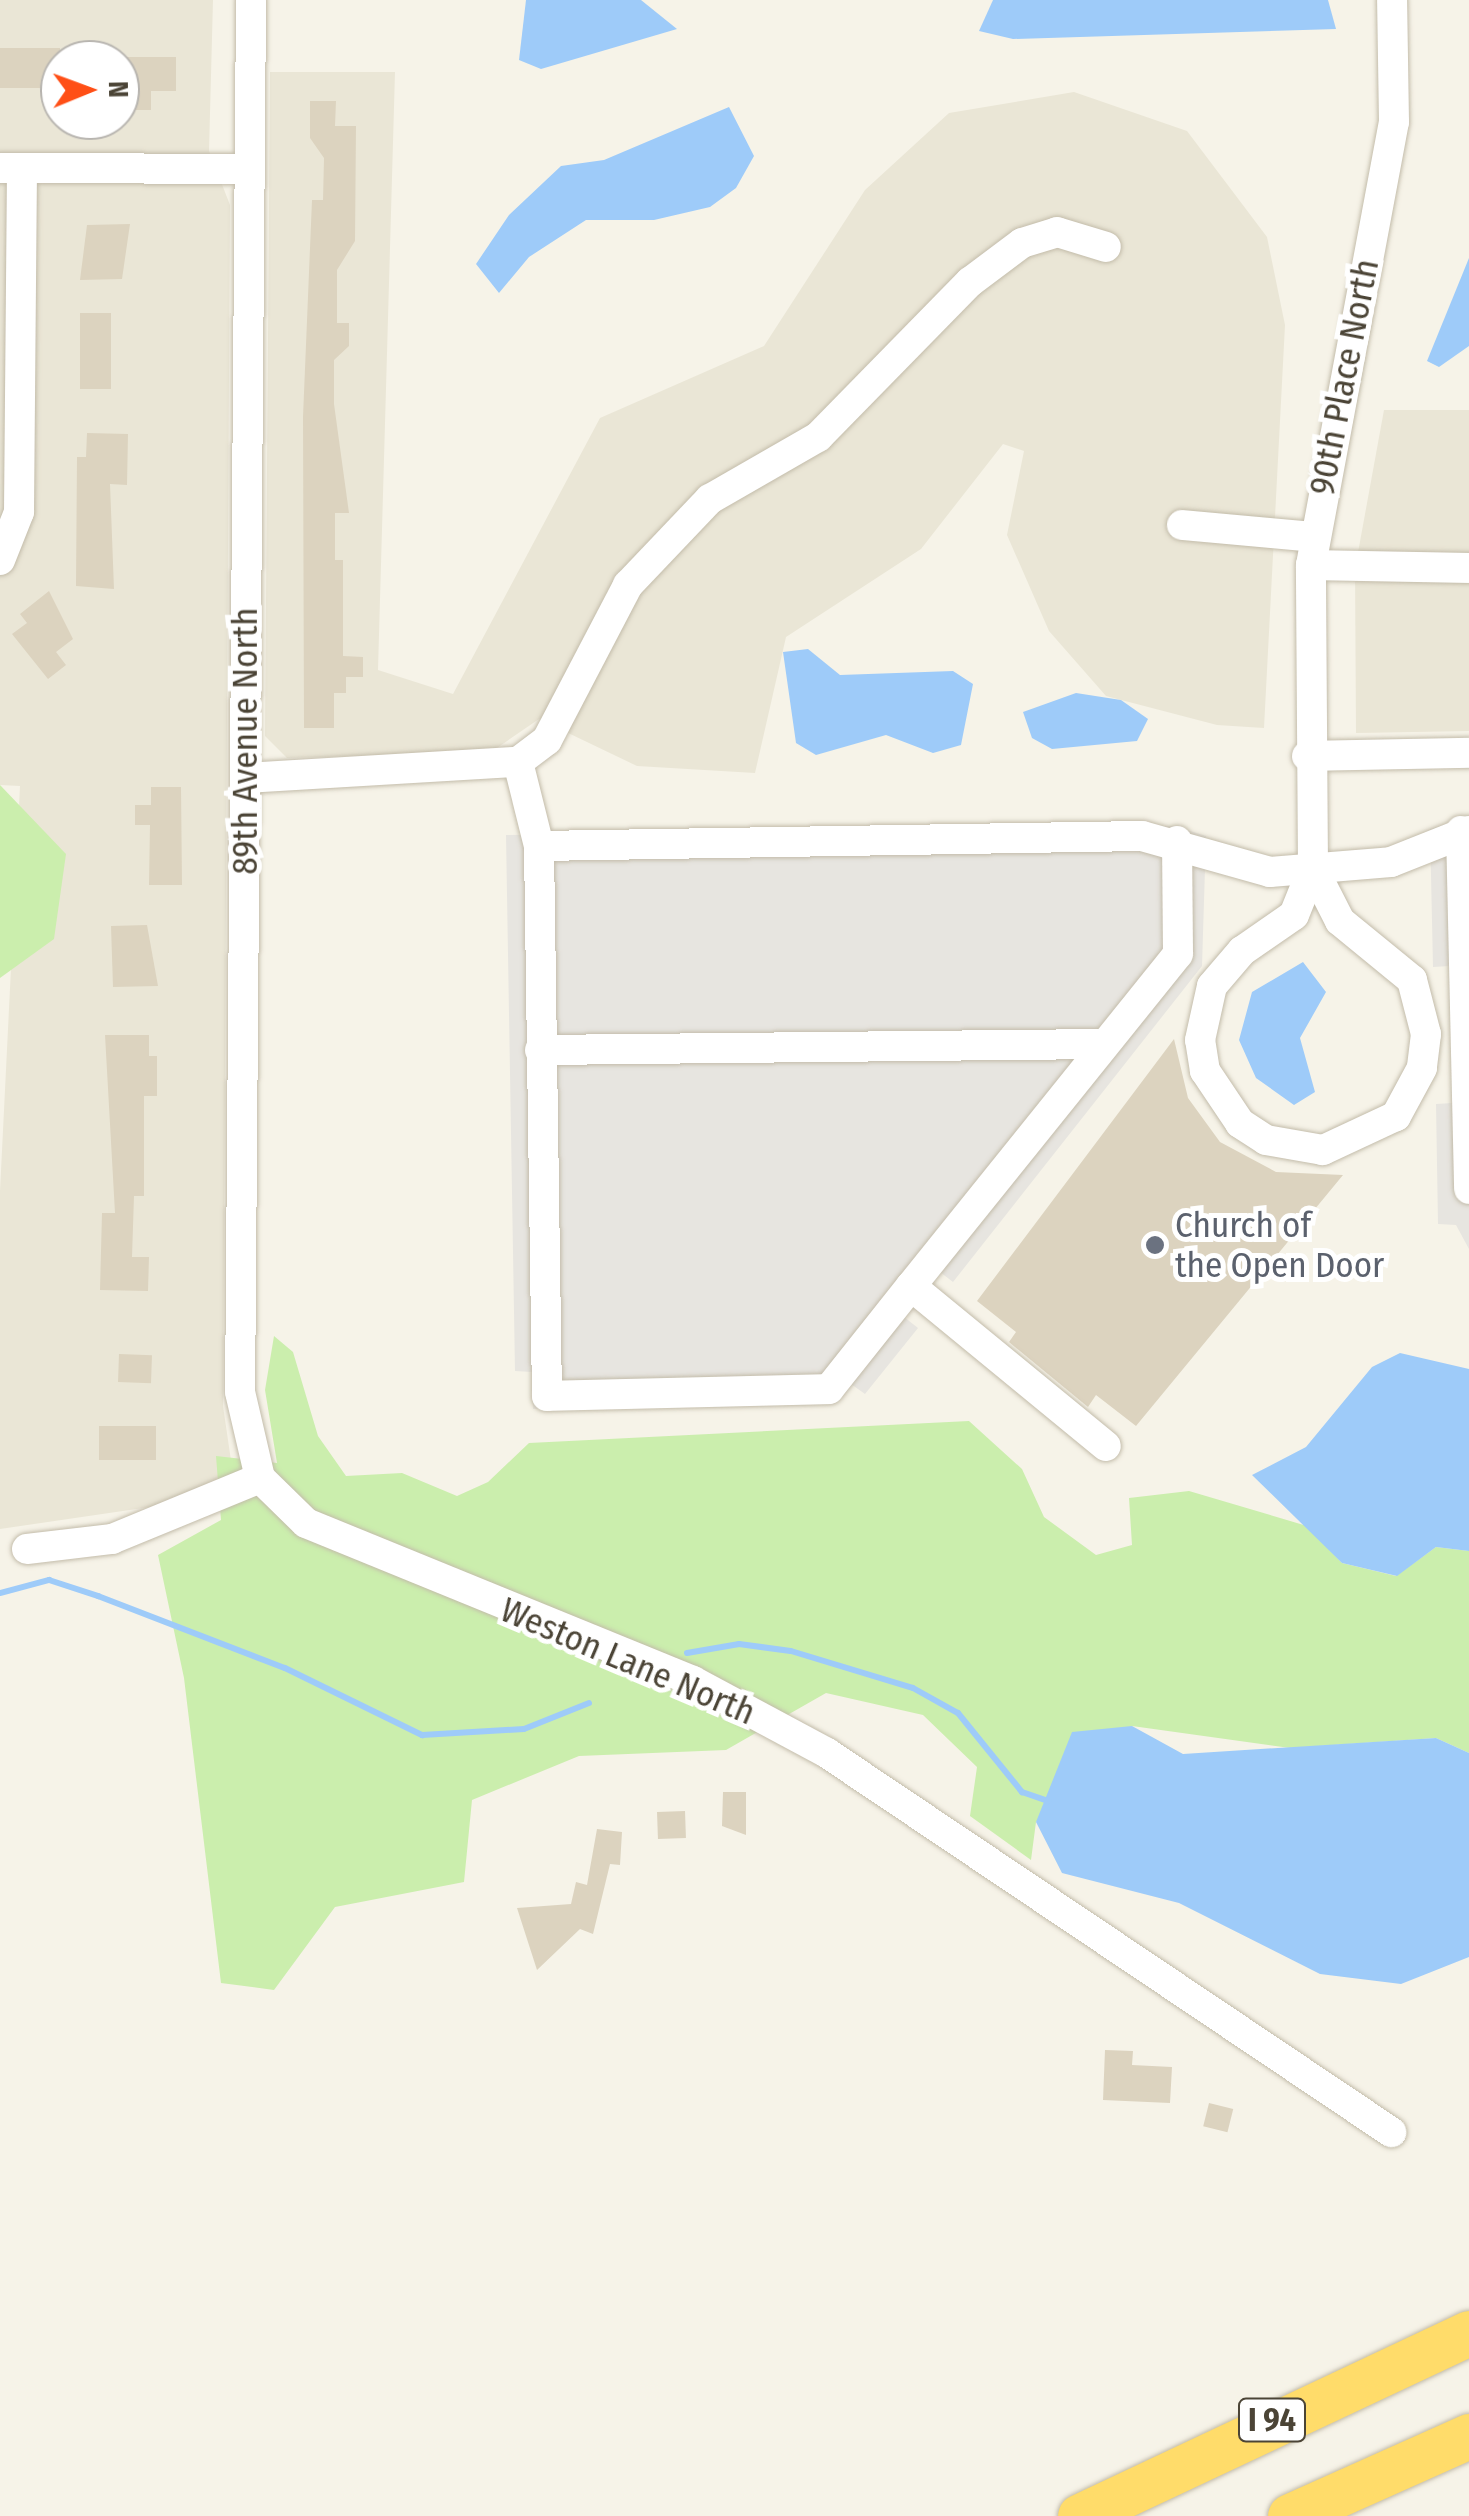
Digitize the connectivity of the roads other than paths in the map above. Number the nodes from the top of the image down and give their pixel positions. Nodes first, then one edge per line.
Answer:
1 (251, 0) edge
2 (1392, 0) edge
3 (11, 168) edge
4 (250, 169) junction
5 (1106, 247) dead end
6 (1182, 525) dead end
7 (1312, 551) junction
8 (0, 560) edge
9 (1469, 568) edge
10 (1469, 753) edge
11 (1306, 756) junction
12 (518, 762) junction
13 (244, 778) junction
14 (1465, 831) edge
15 (1176, 841) junction
16 (539, 846) junction
17 (1313, 868) junction
18 (1466, 1035) edge
19 (1100, 1044) junction
20 (540, 1050) junction
21 (1469, 1189) edge
22 (910, 1286) junction
23 (1106, 1446) dead end
24 (260, 1478) junction
25 (28, 1549) dead end
26 (1392, 2132) dead end
27 (1469, 2333) edge
28 (1469, 2436) edge
29 (1080, 2516) edge
30 (1290, 2516) edge

1 - 4 street, 89th Avenue North
2 - 7 street, 90th Place North
3 - 4 street
3 - 8 street
4 - 13 street, 89th Avenue North
5 - 12 street
6 - 7 street
7 - 9 street
7 - 11 street, 90th Place North
10 - 11 street
11 - 17 street, 90th Place North
12 - 13 street
12 - 16 street
13 - 24 street, 89th Avenue North
14 - 17 street
14 - 18 street
15 - 16 street
15 - 17 street
15 - 19 street
16 - 20 street
17 - 17 street
18 - 21 street
19 - 20 street
19 - 22 street
20 - 22 street
22 - 23 street
24 - 25 street
24 - 26 street, Weston Lane North
27 - 29 highway, I 94
28 - 30 highway

